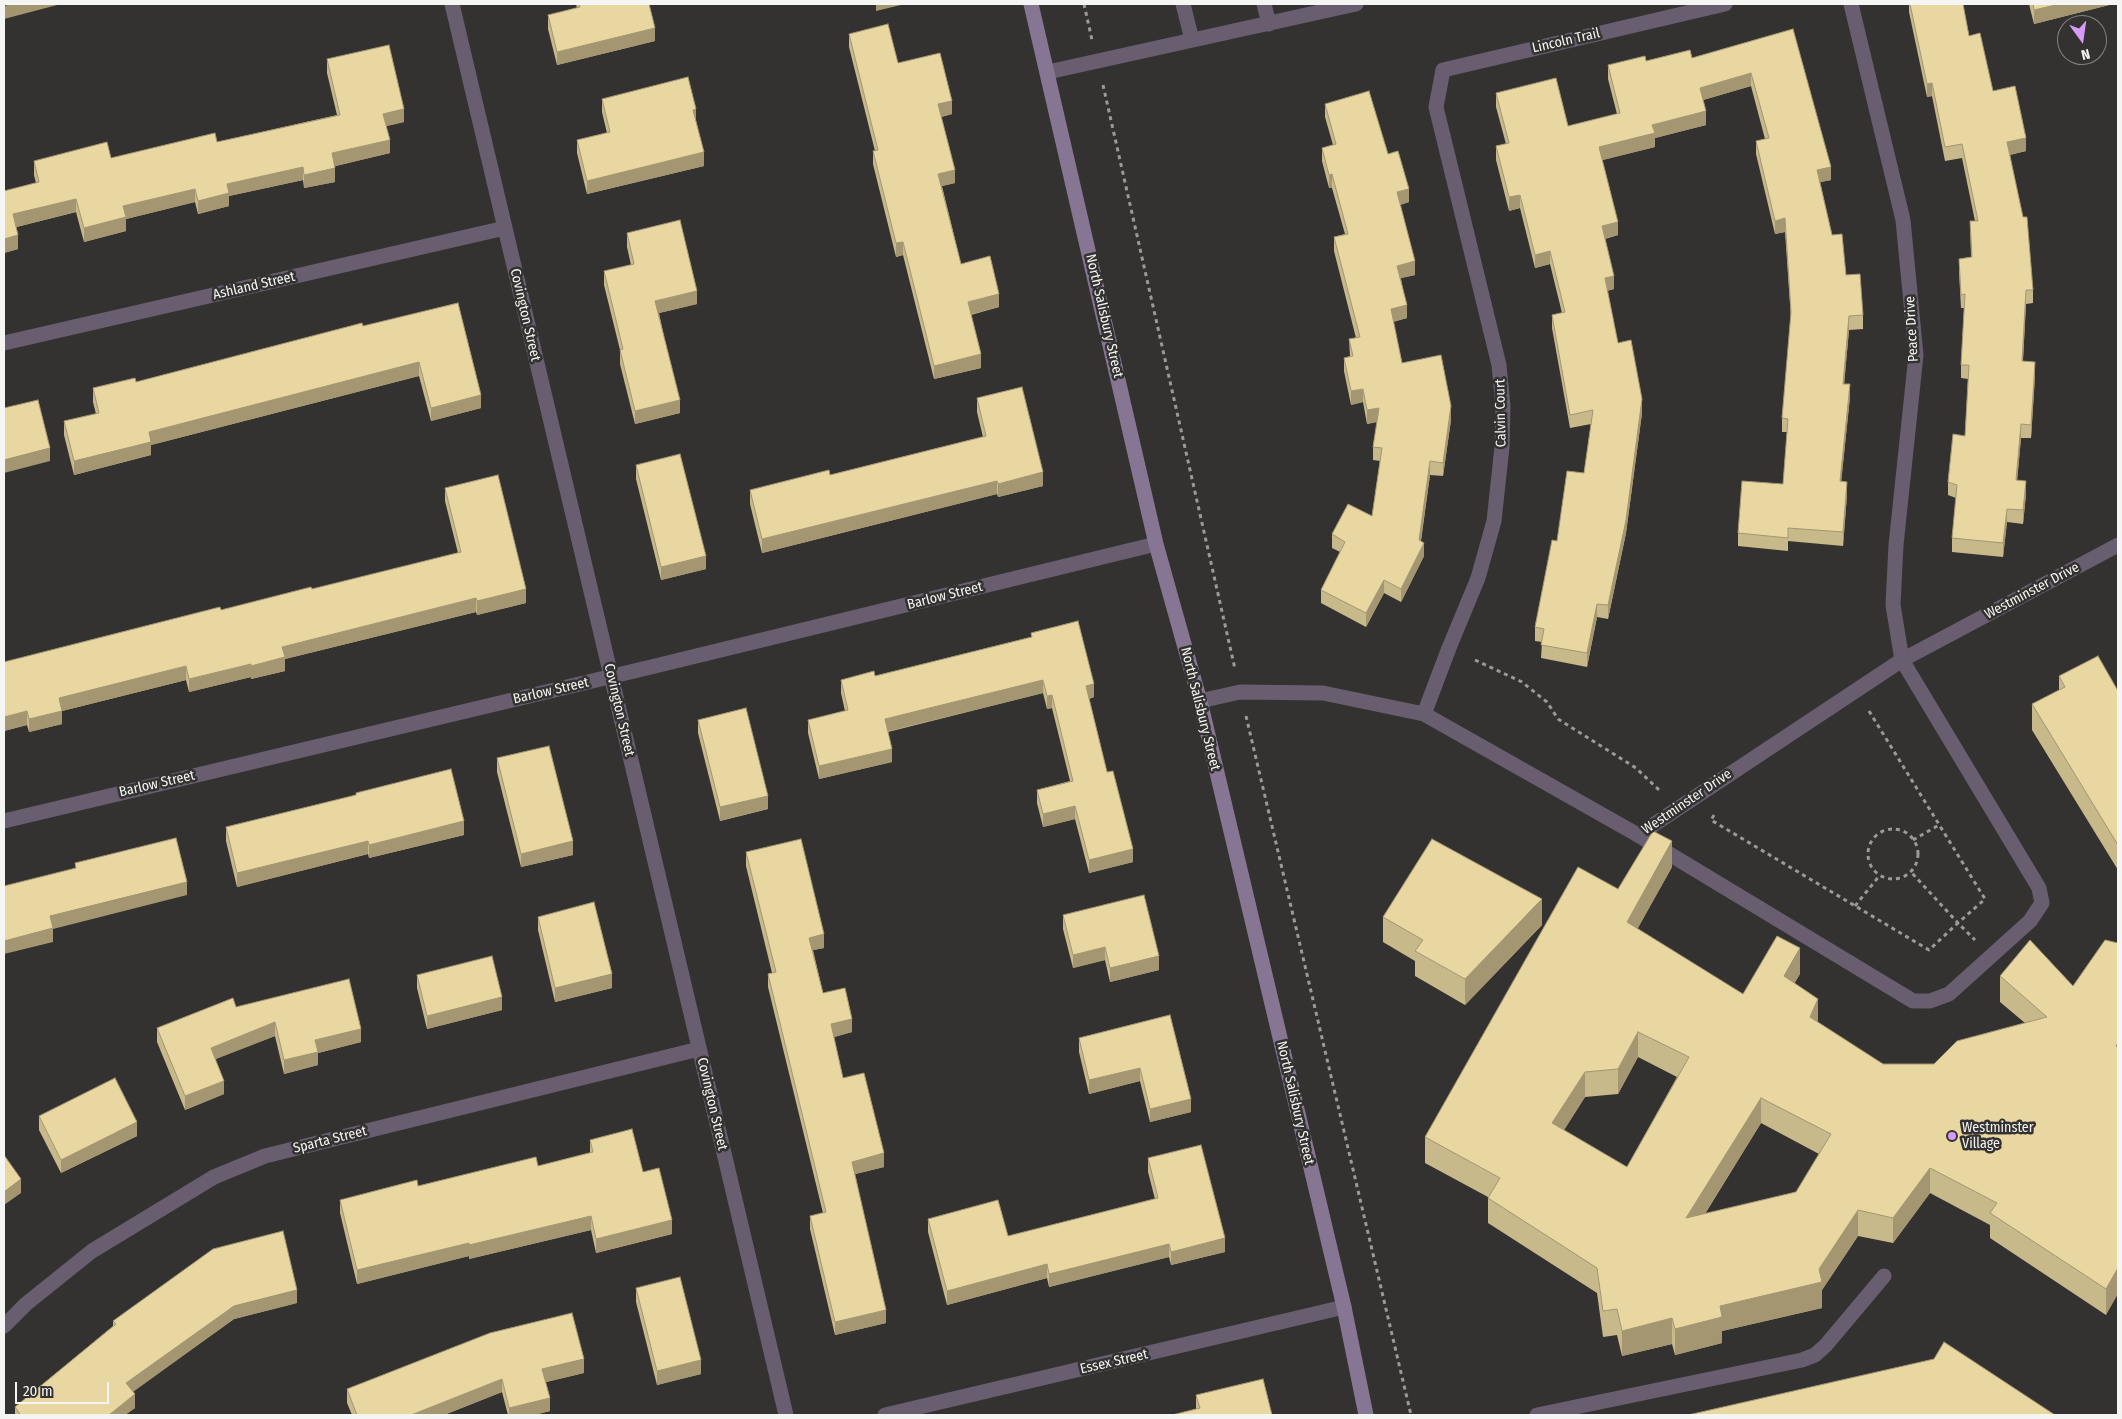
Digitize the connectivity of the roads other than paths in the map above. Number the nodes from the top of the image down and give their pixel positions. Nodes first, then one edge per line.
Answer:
1 (452, 4) edge
2 (1031, 4) edge
3 (1183, 4) edge
4 (1264, 4) edge
5 (1356, 4) edge
6 (1725, 4) edge
7 (1851, 4) edge
8 (1269, 24) junction
9 (1192, 40) junction
10 (1048, 72) junction
11 (1436, 107) joint
12 (505, 228) junction
13 (4, 343) edge
14 (1156, 544) junction
15 (2118, 545) edge
16 (1902, 660) junction
17 (611, 677) junction
18 (1200, 701) junction
19 (1424, 714) junction
20 (4, 821) edge
21 (1638, 835) junction
22 (699, 1049) junction
23 (1884, 1276) dead end
24 (1344, 1307) junction
25 (4, 1326) edge
26 (786, 1415) edge
27 (885, 1415) edge
28 (1366, 1415) edge
29 (1537, 1415) edge

1 - 12 street, Covington Street
2 - 10 street, North Salisbury Street
3 - 9 street
4 - 8 street
5 - 8 street
6 - 11 street, Lincoln Trail
7 - 16 street, Peace Drive
8 - 9 street
9 - 10 street
10 - 14 street, North Salisbury Street
11 - 19 street, Calvin Court
12 - 13 street, Ashland Street
12 - 17 street, Covington Street
14 - 17 street, Barlow Street
14 - 18 street, North Salisbury Street
15 - 16 street, Westminster Drive
16 - 21 street, Westminster Drive
16 - 21 street
17 - 20 street, Barlow Street
17 - 22 street, Covington Street
18 - 19 street, Westminster Drive
18 - 24 street, North Salisbury Street
19 - 21 street, Westminster Drive
22 - 25 street, Sparta Street
22 - 26 street, Covington Street
23 - 29 street
24 - 27 street, Essex Street
24 - 28 street, North Salisbury Street

